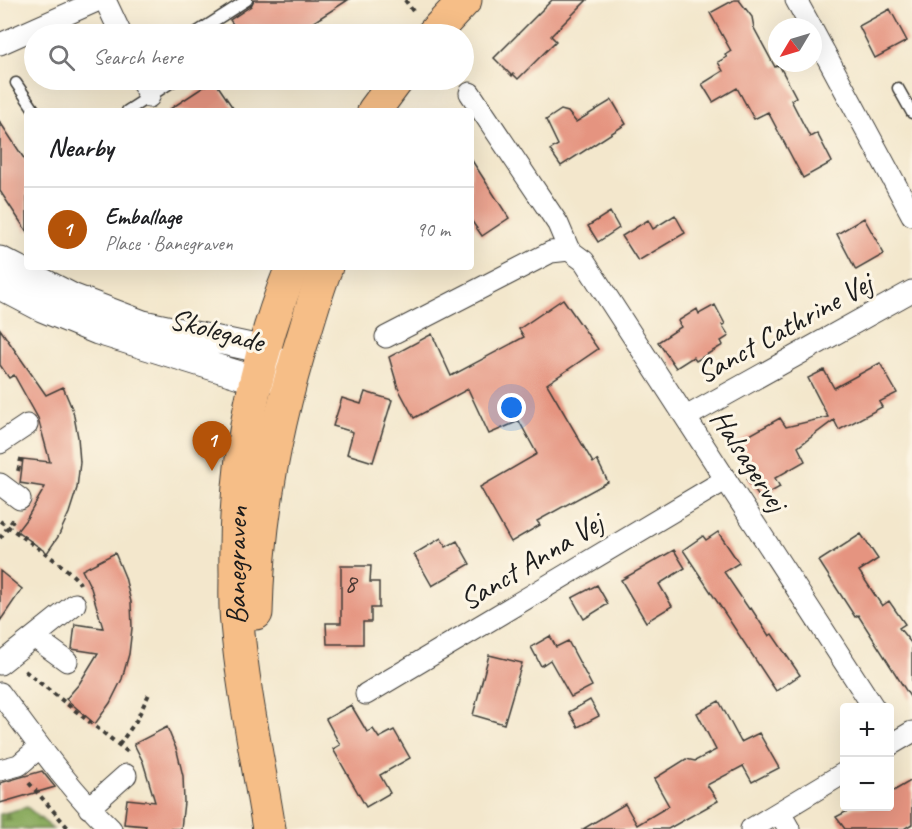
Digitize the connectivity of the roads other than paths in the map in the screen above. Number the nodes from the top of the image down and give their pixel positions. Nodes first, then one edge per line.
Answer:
1 (99, 0) edge
2 (105, 0) edge
3 (247, 0) edge
4 (466, 0) edge
5 (796, 0) edge
6 (806, 18) edge
7 (45, 24) edge
8 (116, 24) edge
9 (210, 24) edge
10 (443, 24) edge
11 (453, 24) edge
12 (24, 33) edge
13 (0, 44) edge
14 (822, 46) edge
15 (16, 83) dead end
16 (898, 88) dead end
17 (143, 90) edge
18 (390, 90) edge
19 (413, 90) edge
20 (470, 93) dead end
21 (33, 108) edge
22 (129, 108) edge
23 (376, 108) edge
24 (403, 108) edge
25 (912, 113) edge
26 (907, 193) edge
27 (912, 215) edge
28 (569, 250) junction
29 (0, 260) edge
30 (291, 270) edge
31 (325, 270) edge
32 (0, 286) edge
33 (912, 291) edge
34 (386, 337) dead end
35 (265, 350) junction
36 (291, 374) junction
37 (256, 380) junction
38 (686, 417) junction
39 (27, 425) dead end
40 (0, 443) edge
41 (725, 480) junction
42 (0, 484) edge
43 (20, 499) dead end
44 (75, 604) road end
45 (34, 637) junction
46 (67, 661) dead end
47 (0, 664) edge
48 (0, 693) edge
49 (366, 694) dead end
50 (871, 703) edge
51 (40, 747) junction
52 (8, 768) edge
53 (126, 775) road end
54 (840, 776) edge
55 (264, 797) junction
56 (89, 808) junction
57 (785, 821) edge
58 (111, 829) edge
59 (269, 829) edge
60 (751, 829) edge

1 - 7 street
2 - 8 street
3 - 9 lane
4 - 10 main road
4 - 11 main road
5 - 6 street
12 - 13 street
14 - 26 street
15 - 21 lane
16 - 25 lane
17 - 22 lane
18 - 23 main road
19 - 24 main road
20 - 28 street, Halsagervej
26 - 27 street
28 - 34 street
28 - 38 street, Halsagervej
29 - 35 street, Skolegade
30 - 35 main road, Banegraven
31 - 36 main road, Banegraven
32 - 37 street, Skolegade
33 - 38 street, Sanct Cathrine Vej
35 - 36 street, Skolegade
35 - 37 main road, Banegraven
36 - 37 street, Skolegade
36 - 55 main road, Banegraven
37 - 55 main road, Banegraven
38 - 41 street, Halsagervej
39 - 40 street
41 - 49 street, Sanct Anna Vej
41 - 50 street, Halsagervej
42 - 43 street
44 - 45 street
45 - 46 street
45 - 47 street
48 - 51 street
51 - 52 street
51 - 56 street
53 - 56 street
54 - 57 street
55 - 59 main road, Banegraven
56 - 58 street
57 - 60 street

